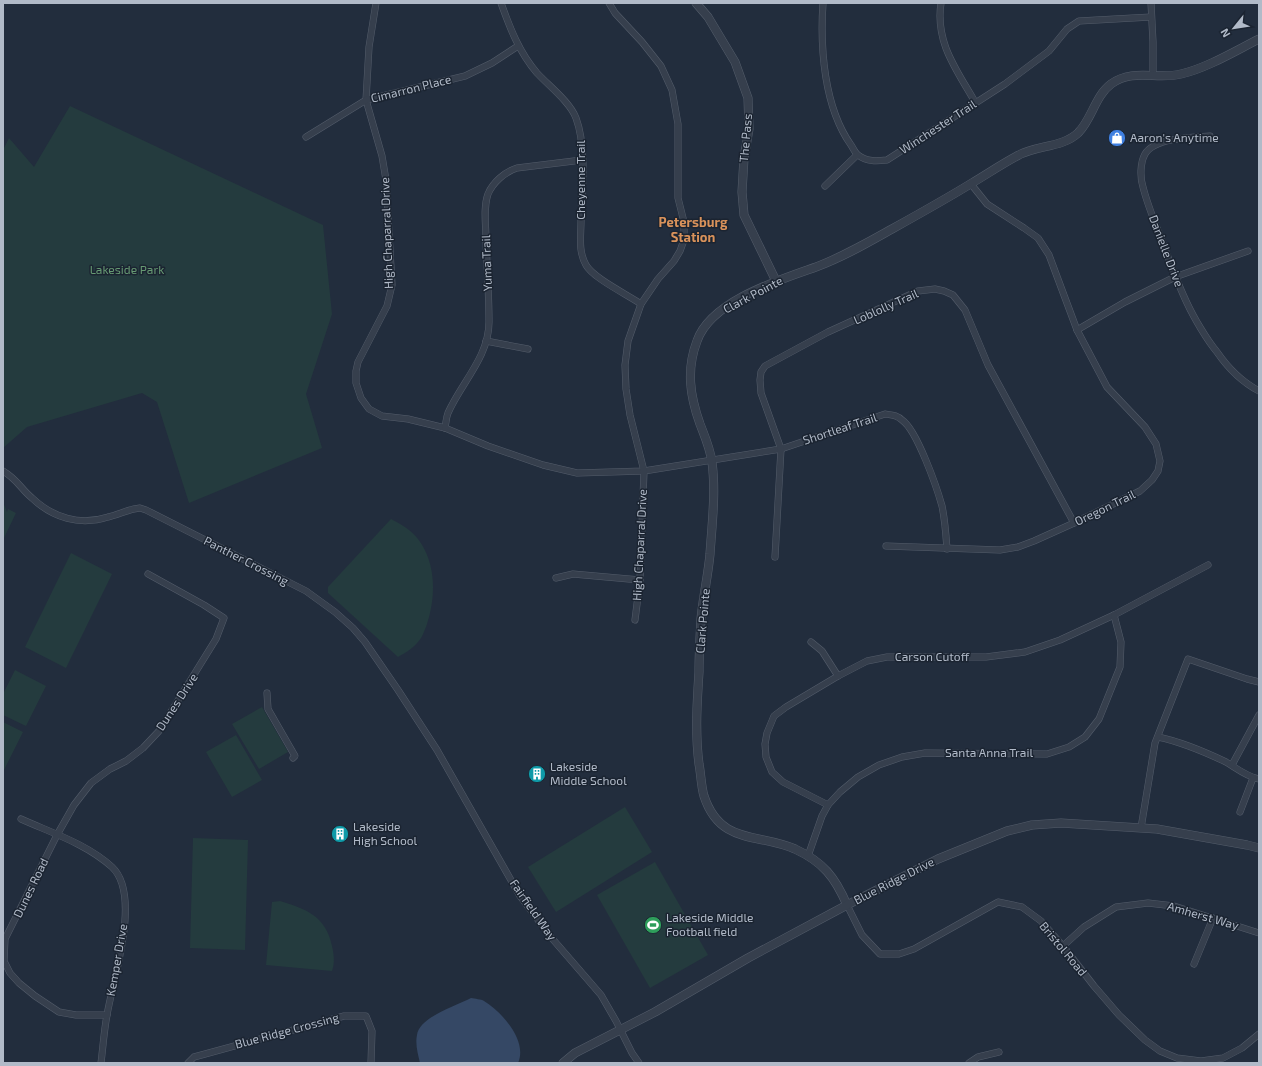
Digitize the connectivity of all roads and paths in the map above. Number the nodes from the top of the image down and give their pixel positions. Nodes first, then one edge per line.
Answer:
1 (376, 3) edge
2 (501, 3) edge
3 (609, 3) edge
4 (696, 3) edge
5 (823, 3) edge
6 (942, 3) edge
7 (1151, 3) edge
8 (1151, 17) junction
9 (1259, 39) edge
10 (518, 46) junction
11 (1153, 75) junction
12 (366, 100) junction
13 (975, 102) junction
14 (1210, 136) dead end
15 (306, 137) dead end
16 (857, 155) junction
17 (582, 160) junction
18 (971, 184) junction
19 (825, 186) dead end
20 (1248, 251) dead end
21 (1175, 277) junction
22 (776, 281) junction
23 (641, 304) junction
24 (1077, 330) junction
25 (486, 341) junction
26 (528, 349) dead end
27 (1259, 391) edge
28 (445, 428) junction
29 (781, 449) junction
30 (711, 459) junction
31 (3, 471) edge
32 (644, 471) junction
33 (1074, 523) junction
34 (886, 546) dead end
35 (947, 549) junction
36 (775, 558) dead end
37 (1208, 565) dead end
38 (148, 574) dead end
39 (556, 578) dead end
40 (640, 580) junction
41 (1114, 615) junction
42 (635, 620) dead end
43 (811, 642) dead end
44 (838, 676) junction
45 (1259, 682) edge
46 (267, 693) dead end
47 (1259, 714) edge
48 (1158, 737) junction
49 (438, 750) joint
50 (293, 758) dead end
51 (1232, 765) junction
52 (1256, 778) edge
53 (828, 805) junction
54 (1240, 812) dead end
55 (21, 819) dead end
56 (1141, 828) junction
57 (57, 835) junction
58 (1259, 848) edge
59 (808, 856) junction
60 (847, 905) junction
61 (1213, 918) junction
62 (1259, 933) edge
63 (1063, 946) junction
64 (1194, 964) dead end
65 (107, 1015) junction
66 (620, 1029) junction
67 (1259, 1034) edge
68 (999, 1052) dead end
69 (101, 1063) edge
70 (188, 1063) edge
71 (371, 1063) edge
72 (563, 1063) edge
73 (638, 1063) edge
74 (969, 1063) edge

1 - 12 street, High Chaparral Drive
2 - 10 street, Cheyenne Trail
3 - 23 street, High Chaparral Drive
4 - 22 street, The Pass
5 - 16 street
6 - 13 street
7 - 8 street
8 - 11 street
8 - 13 street, Winchester Trail
9 - 11 street, Clark Pointe
10 - 12 street, Cimarron Place
10 - 17 street, Cheyenne Trail
11 - 18 street, Clark Pointe
12 - 15 street, Cimarron Place
12 - 28 street, High Chaparral Drive
13 - 16 street, Winchester Trail
14 - 21 street, Danielle Drive
16 - 19 street
17 - 23 street, Cheyenne Trail
17 - 25 street, Yuma Trail
18 - 22 street, Clark Pointe
18 - 24 street, Oregon Trail
20 - 21 street
21 - 24 street
21 - 27 street, Danielle Drive
22 - 30 street, Clark Pointe
23 - 32 street, High Chaparral Drive
24 - 33 street, Oregon Trail
25 - 26 street
25 - 28 street, Yuma Trail
28 - 32 street, High Chaparral Drive
29 - 30 street, Shortleaf Trail
29 - 33 street, Loblolly Trail
29 - 35 street, Shortleaf Trail
29 - 36 street, Loblolly Trail
30 - 32 street, High Chaparral Drive
30 - 59 street, Clark Pointe
31 - 49 street, Panther Crossing
32 - 40 street, High Chaparral Drive
33 - 35 street, Oregon Trail
34 - 35 street, Oregon Trail
37 - 41 street, Carson Cutoff
38 - 57 street, Dunes Drive
39 - 40 street
40 - 42 street, High Chaparral Drive
41 - 44 street, Carson Cutoff
41 - 53 street, Santa Anna Trail
43 - 44 street
44 - 53 street, Carson Cutoff
45 - 48 street
46 - 50 street
47 - 51 street
48 - 51 street
48 - 56 street
49 - 66 street, Fairfield Way
51 - 52 street
52 - 54 street
53 - 59 street, Santa Anna Trail
55 - 57 street, Kemper Drive
56 - 58 street, Blue Ridge Drive
56 - 60 street, Blue Ridge Drive
57 - 65 street, Kemper Drive
57 - 65 street, Dunes Road
59 - 60 street, Clark Pointe
60 - 63 street, Bristol Road
60 - 66 street, Blue Ridge Drive
61 - 62 street, Amherst Way
61 - 63 street, Amherst Way
61 - 64 street
63 - 67 street, Bristol Road
65 - 69 street, Kemper Drive
66 - 72 street, Blue Ridge Drive
66 - 73 street, Fairfield Way
68 - 74 street
70 - 71 street, Blue Ridge Crossing

